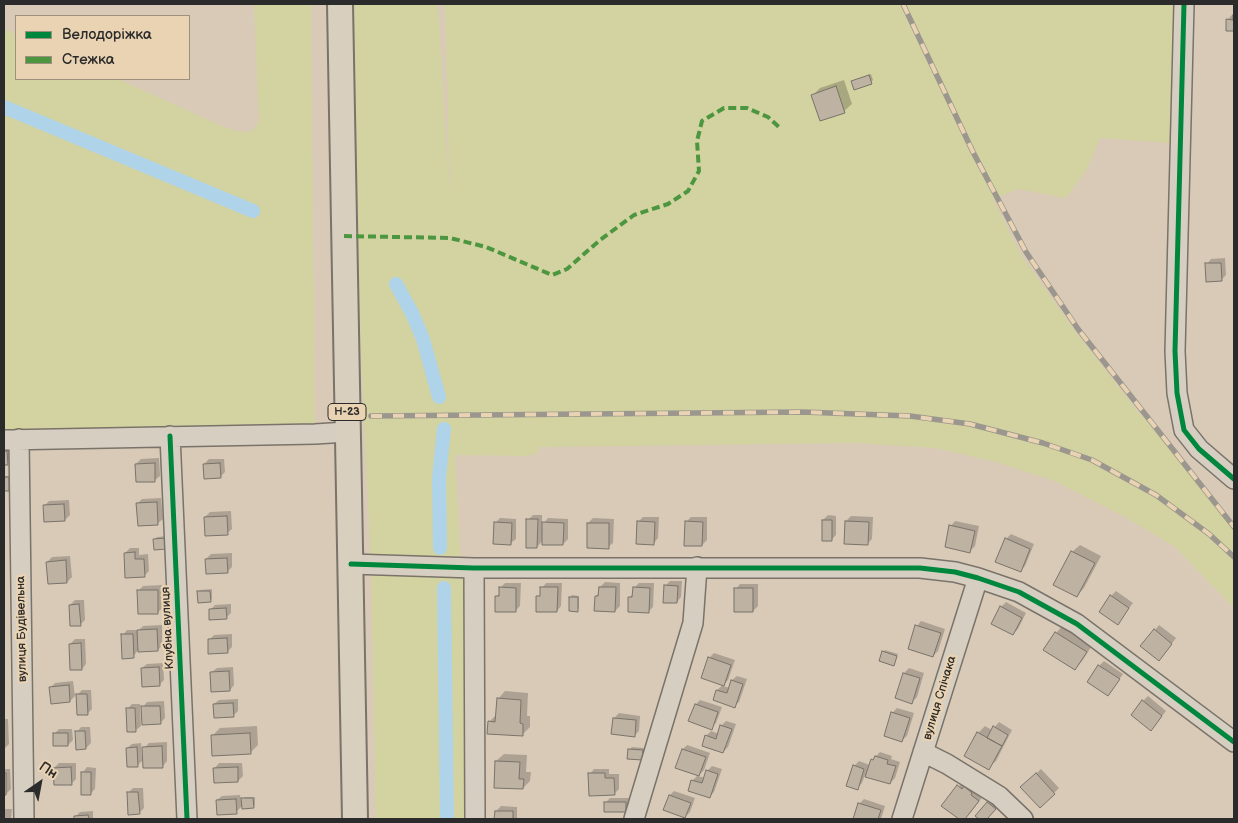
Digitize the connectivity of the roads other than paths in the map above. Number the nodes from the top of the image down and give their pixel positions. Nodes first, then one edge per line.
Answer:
1 (340, 4) edge
2 (1184, 4) edge
3 (347, 432) junction
4 (170, 436) junction
5 (12, 440) edge
6 (12, 470) edge
7 (1234, 479) edge
8 (351, 564) junction
9 (697, 567) junction
10 (474, 568) junction
11 (978, 578) junction
12 (1234, 742) edge
13 (923, 752) junction
14 (24, 819) edge
15 (187, 819) edge
16 (355, 819) edge
17 (476, 819) edge
18 (634, 819) edge
19 (902, 819) edge
20 (1023, 819) edge

1 - 3 main road, Н-23
2 - 7 street
3 - 4 street
3 - 8 main road, Н-23
4 - 5 street
4 - 15 street, Клубна вулиця
5 - 6 street, вулиця Будівельна
6 - 14 street, вулиця Будівельна
8 - 10 street
8 - 16 main road, Н-23
9 - 10 street
9 - 11 street
9 - 18 street
10 - 17 street
11 - 12 street
11 - 13 street, вулиця Спічака
13 - 19 street, вулиця Спічака
13 - 20 street

